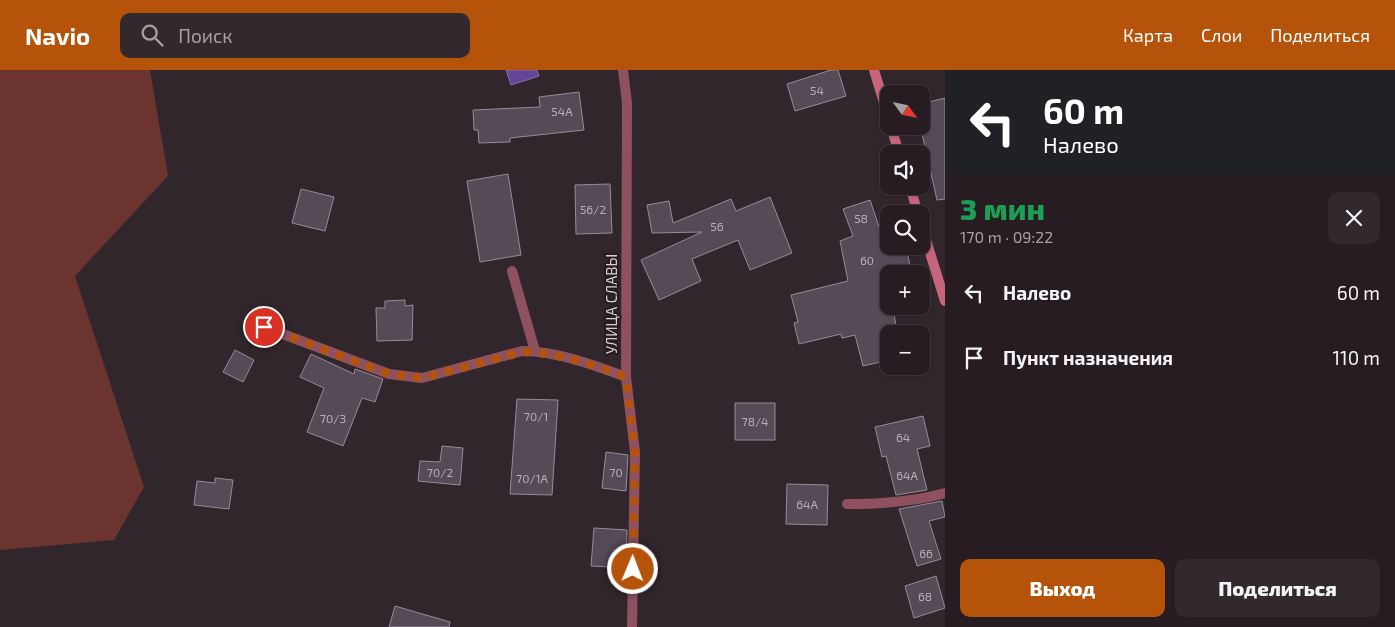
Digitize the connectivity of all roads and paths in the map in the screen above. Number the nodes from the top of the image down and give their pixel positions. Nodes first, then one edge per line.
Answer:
1 (623, 70) edge
2 (874, 70) edge
3 (880, 90) edge
4 (930, 253) edge
5 (512, 272) dead end
6 (945, 301) edge
7 (264, 327) dead end
8 (535, 352) junction
9 (626, 377) junction
10 (945, 493) edge
11 (847, 504) dead end
12 (632, 627) edge

1 - 9 street, УЛИЦА СЛАВЫ
2 - 3 street
4 - 6 street
5 - 8 street
7 - 8 street
8 - 9 street
9 - 12 street, УЛИЦА СЛАВЫ
10 - 11 street

